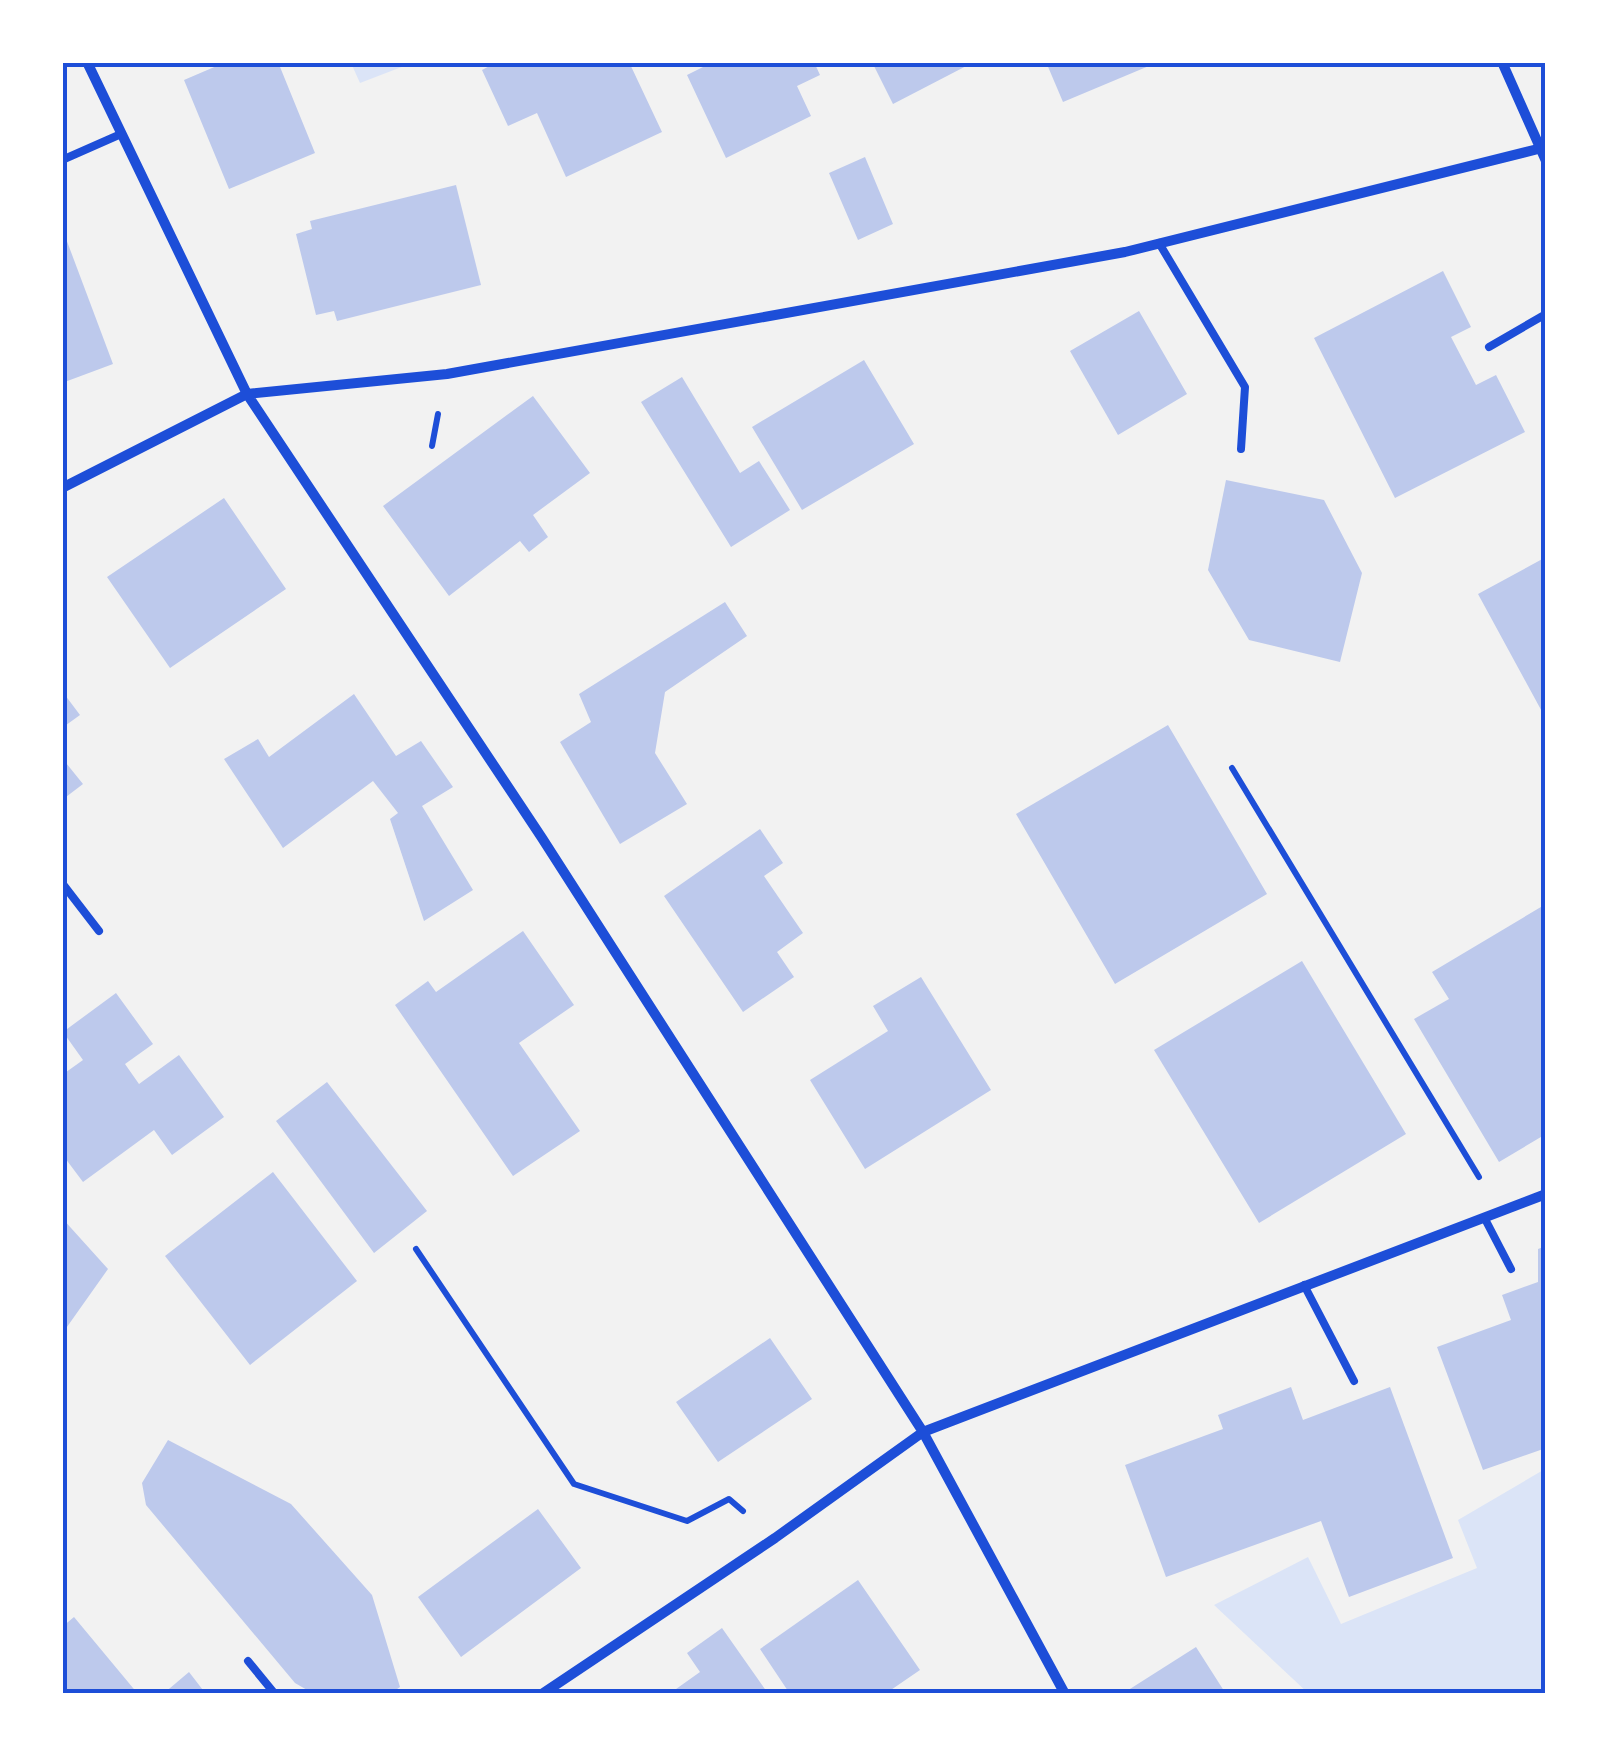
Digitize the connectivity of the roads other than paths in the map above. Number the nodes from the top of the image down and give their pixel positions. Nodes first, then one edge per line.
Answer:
1 (87, 62) edge
2 (1502, 62) edge
3 (121, 134) junction
4 (1542, 148) edge
5 (62, 160) edge
6 (1546, 162) edge
7 (1159, 243) junction
8 (1546, 314) edge
9 (1489, 347) dead end
10 (247, 394) junction
11 (1241, 449) dead end
12 (62, 488) edge
13 (62, 883) edge
14 (99, 931) dead end
15 (1546, 1194) edge
16 (1485, 1219) junction
17 (1510, 1269) dead end
18 (1304, 1284) junction
19 (1354, 1381) dead end
20 (922, 1432) junction
21 (248, 1661) dead end
22 (275, 1694) edge
23 (542, 1694) edge
24 (1064, 1694) edge

1 - 3 street
2 - 4 street
3 - 5 lane
3 - 10 street
4 - 6 street
4 - 7 street
7 - 10 street
7 - 11 lane
8 - 9 lane
10 - 12 street
10 - 20 street
13 - 14 lane
15 - 16 street
16 - 17 lane
16 - 18 street
18 - 19 lane
18 - 20 street
20 - 23 street
20 - 24 street
21 - 22 lane

